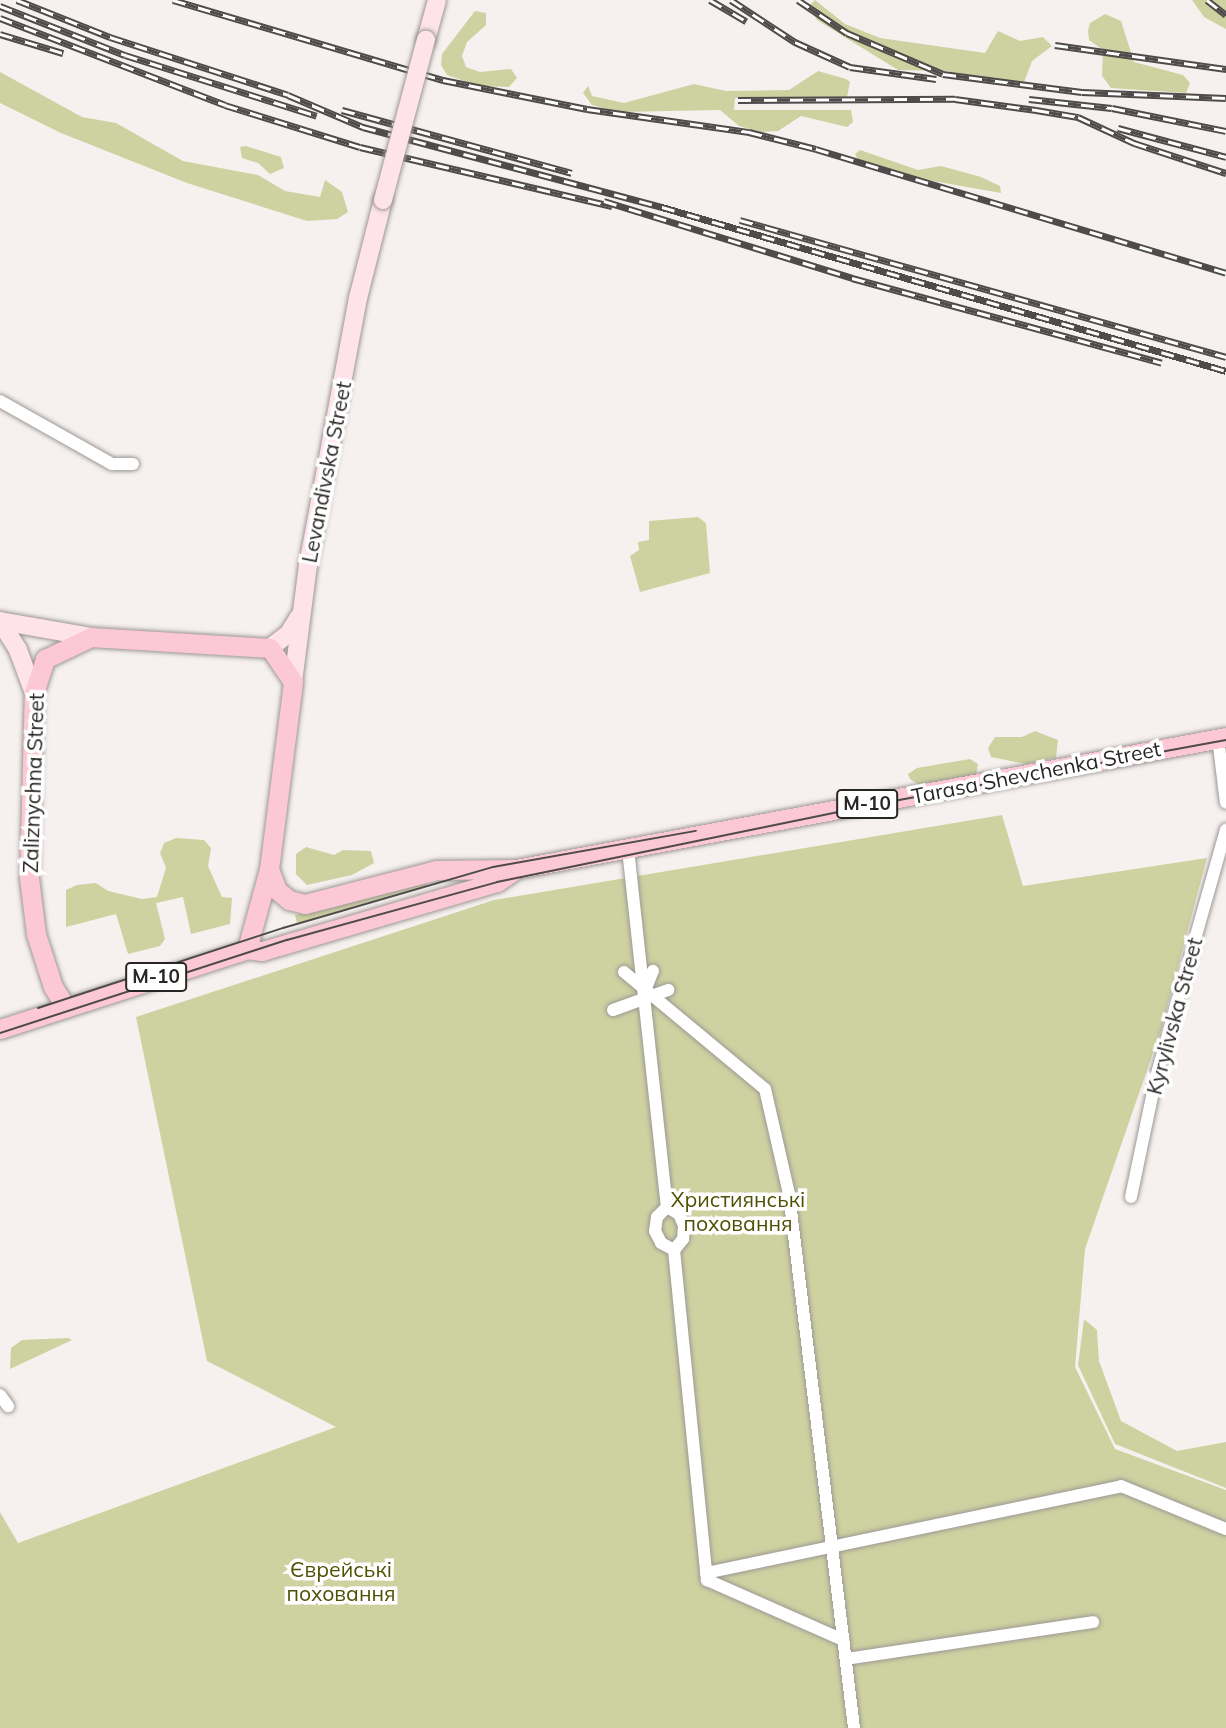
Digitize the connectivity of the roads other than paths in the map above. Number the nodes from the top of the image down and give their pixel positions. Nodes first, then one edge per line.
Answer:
1 (436, 0) edge
2 (0, 401) edge
3 (133, 464) dead end
4 (301, 614) junction
5 (91, 637) junction
6 (270, 648) junction
7 (293, 682) junction
8 (34, 693) junction
9 (1222, 737) edge
10 (1226, 803) edge
11 (1225, 835) edge
12 (628, 849) junction
13 (269, 869) junction
14 (516, 869) junction
15 (247, 949) junction
16 (653, 971) dead end
17 (624, 972) dead end
18 (668, 990) dead end
19 (646, 991) junction
20 (65, 1006) junction
21 (613, 1010) dead end
22 (0, 1029) edge
23 (1131, 1197) dead end
24 (667, 1207) junction
25 (674, 1250) junction
26 (1226, 1529) edge
27 (832, 1547) junction
28 (706, 1573) junction
29 (1093, 1622) dead end
30 (843, 1640) junction
31 (846, 1659) junction
32 (854, 1728) edge

1 - 4 main road, Levandivska Street, bridge
2 - 3 street
4 - 6 main road
4 - 7 main road, Levandivska Street
5 - 6 main road, Zaliznychna Street
5 - 8 main road, Zaliznychna Street
5 - 8 main road
6 - 7 main road
7 - 13 main road, Levandivska Street
8 - 20 main road, Zaliznychna Street
9 - 10 street
9 - 12 main road, Tarasa Shevchenka Street / М-10
11 - 23 street, Kyrylivska Street
12 - 14 main road, Tarasa Shevchenka Street / М-10
12 - 19 street
13 - 14 main road, Tarasa Shevchenka Street / М-10
13 - 15 main road, Levandivska Street
14 - 15 main road, Tarasa Shevchenka Street / М-10
15 - 20 main road, Tarasa Shevchenka Street / М-10
16 - 19 street
17 - 19 street
18 - 19 street
19 - 21 street
19 - 24 street
19 - 27 street
20 - 22 main road, Tarasa Shevchenka Street / М-10
24 - 25 street
24 - 25 street
25 - 28 street
26 - 27 street
27 - 28 street
27 - 30 street
28 - 30 street
29 - 31 street
30 - 31 street
31 - 32 street

